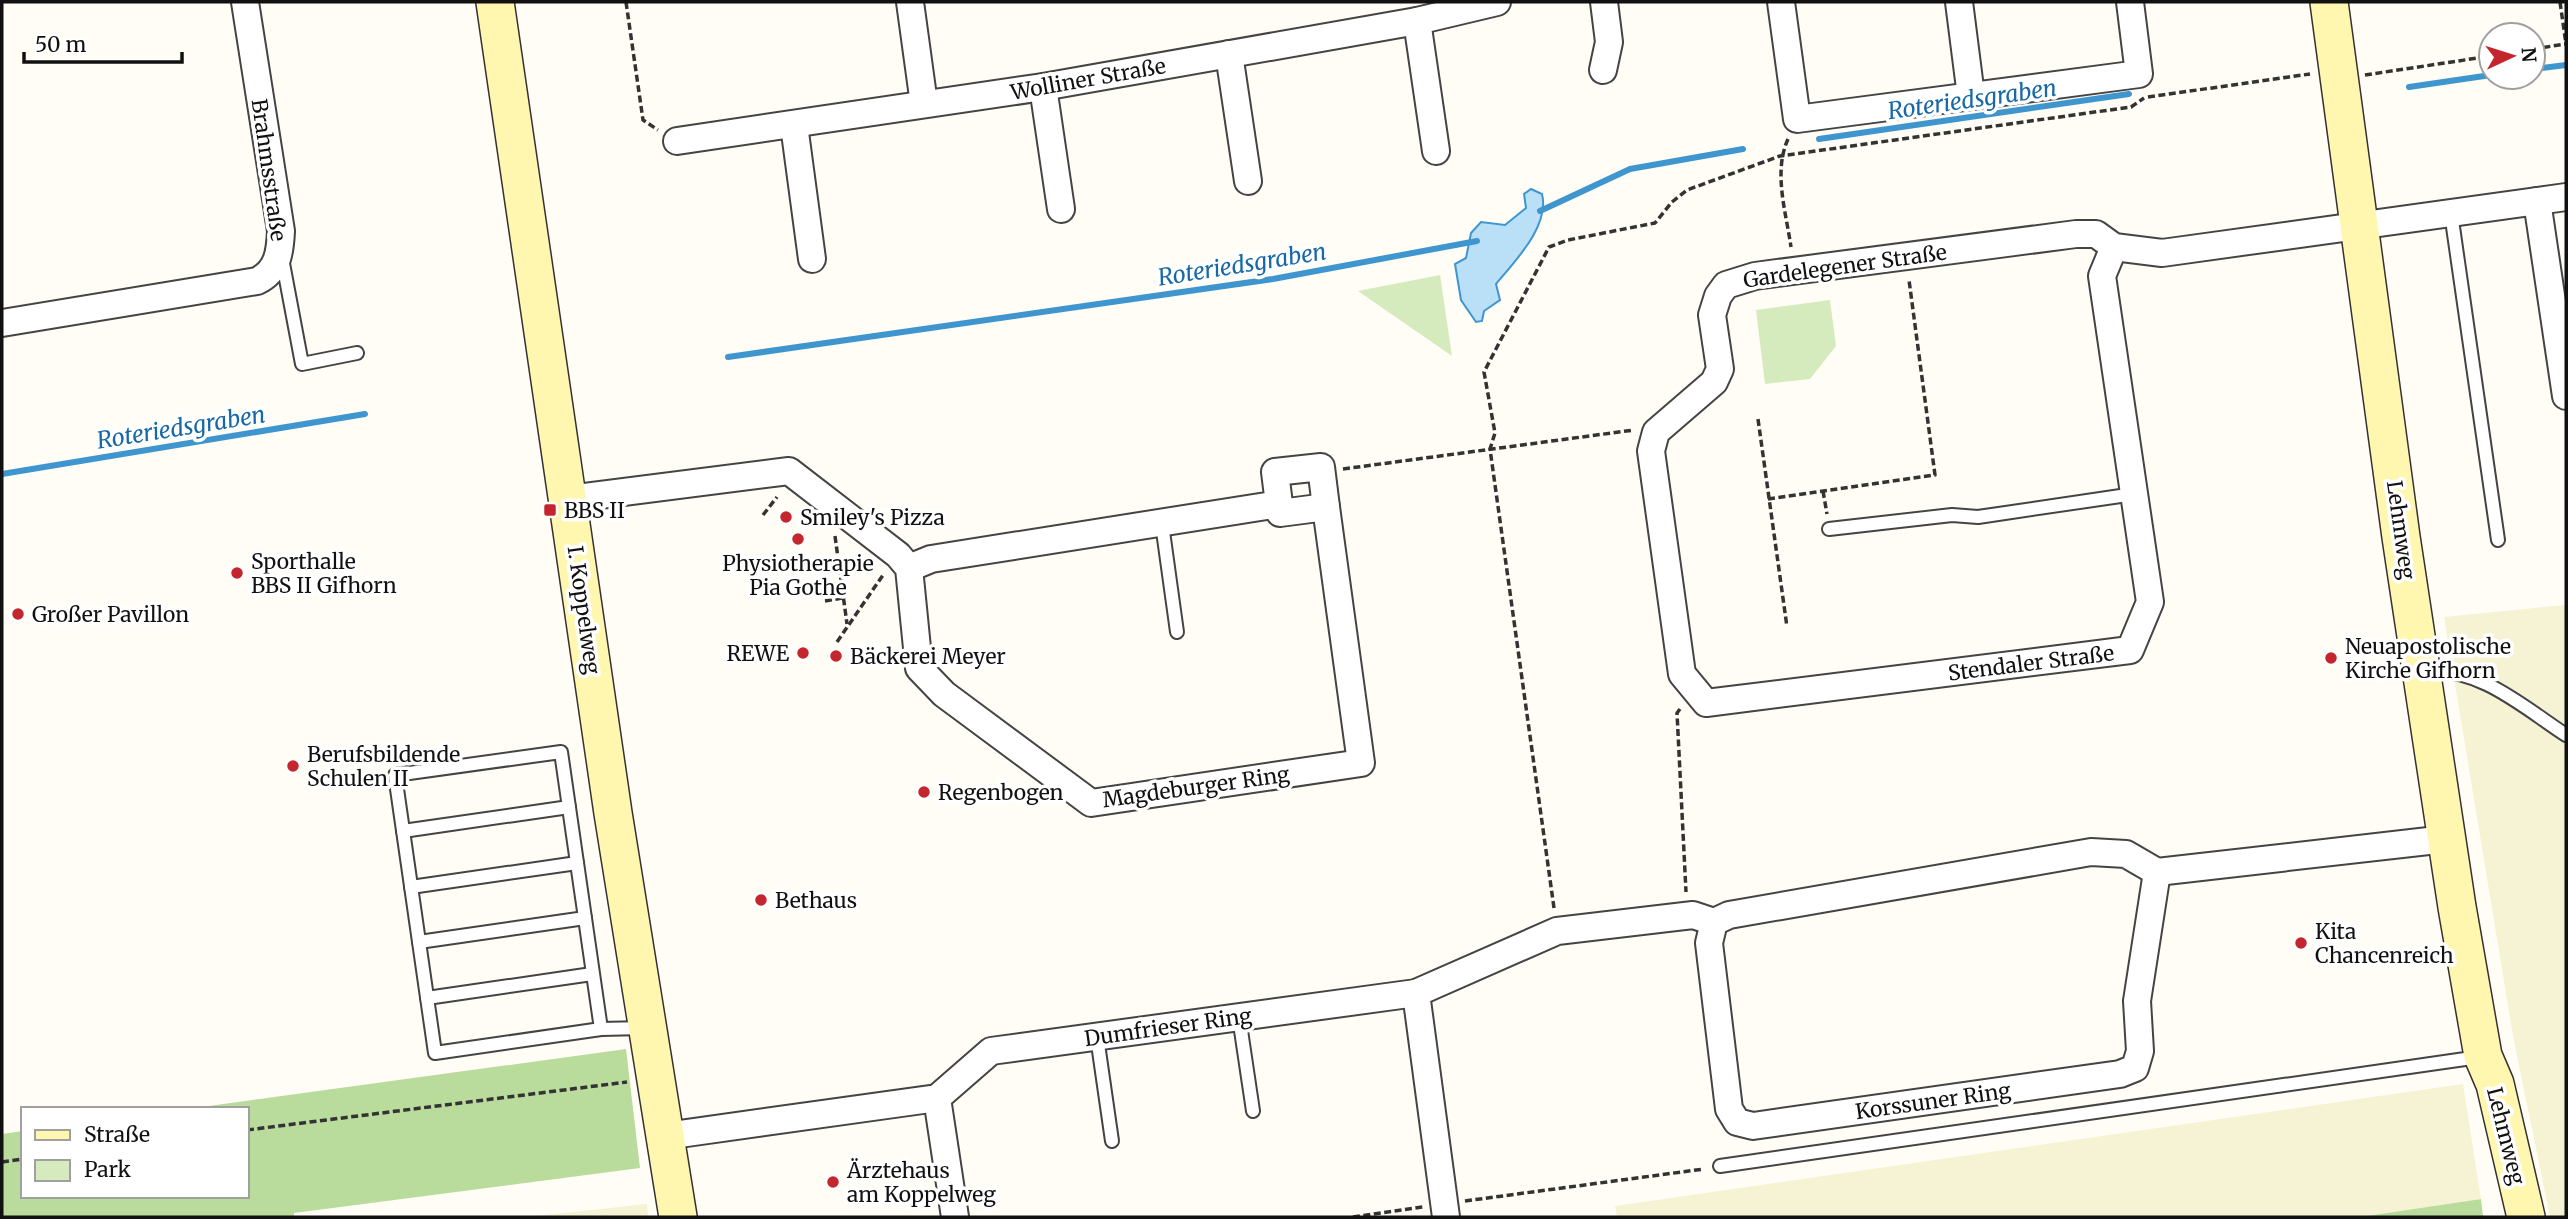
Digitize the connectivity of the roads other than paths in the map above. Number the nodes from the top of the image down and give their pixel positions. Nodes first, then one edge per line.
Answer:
1 (245, 2) edge
2 (495, 2) edge
3 (910, 2) edge
4 (1497, 2) edge
5 (1604, 2) edge
6 (1781, 2) edge
7 (1959, 2) edge
8 (2130, 2) edge
9 (2329, 2) edge
10 (1417, 20) junction
11 (1229, 54) junction
12 (1603, 69) dead end
13 (1043, 88) junction
14 (1971, 96) junction
15 (925, 104) junction
16 (794, 125) junction
17 (677, 141) road end
18 (1436, 151) dead end
19 (1248, 181) dead end
20 (2566, 197) edge
21 (2537, 201) junction
22 (1060, 209) dead end
23 (2451, 214) junction
24 (2359, 226) junction
25 (2113, 247) junction
26 (281, 251) junction
27 (812, 259) dead end
28 (2, 323) edge
29 (357, 353) dead end
30 (2566, 396) edge
31 (2134, 494) junction
32 (569, 499) junction
33 (1279, 504) junction
34 (1326, 507) junction
35 (1163, 524) junction
36 (1829, 529) road end
37 (2498, 540) dead end
38 (904, 562) junction
39 (1177, 632) dead end
40 (2421, 671) junction
41 (1694, 691) joint
42 (2566, 735) edge
43 (569, 807) junction
44 (403, 831) junction
45 (2446, 839) junction
46 (577, 863) junction
47 (2157, 872) junction
48 (411, 887) junction
49 (585, 918) junction
50 (1704, 919) junction
51 (419, 942) junction
52 (592, 974) junction
53 (1416, 993) junction
54 (427, 998) junction
55 (1240, 1017) junction
56 (648, 1028) junction
57 (601, 1030) junction
58 (1097, 1037) junction
59 (2483, 1056) junction
60 (937, 1098) junction
61 (1253, 1111) dead end
62 (665, 1136) junction
63 (1112, 1141) dead end
64 (1720, 1166) road end
65 (1445, 1211) edge
66 (678, 1217) edge
67 (955, 1217) edge
68 (2501, 1217) edge
69 (2526, 1217) edge

1 - 26 street, Brahmsstraße
2 - 32 street, I. Koppelweg
3 - 15 street
4 - 10 street, Wolliner Straße
5 - 12 street
6 - 14 street
7 - 14 street
8 - 14 street
9 - 24 street, Lehmweg
10 - 11 street, Wolliner Straße
10 - 18 street
11 - 13 street, Wolliner Straße
11 - 19 street
13 - 15 street, Wolliner Straße
13 - 22 street
15 - 16 street, Wolliner Straße
16 - 17 street, Wolliner Straße
16 - 27 street
20 - 21 street, Gardelegener Straße
21 - 23 street, Gardelegener Straße
21 - 30 street
23 - 24 street, Gardelegener Straße
23 - 37 lane
24 - 25 street, Gardelegener Straße
24 - 40 street, Lehmweg
25 - 31 street, Stendaler Straße
25 - 41 street, Gardelegener Straße
26 - 28 street, Brahmsstraße
26 - 29 lane
31 - 36 lane
31 - 41 street, Stendaler Straße
32 - 38 street
32 - 56 street, I. Koppelweg
33 - 34 street
33 - 34 street, Magdeburger Ring
33 - 35 street
34 - 38 street, Magdeburger Ring
35 - 38 street
35 - 39 lane
40 - 42 lane
40 - 45 street, Lehmweg
43 - 44 lane
43 - 44 lane
43 - 46 lane
44 - 48 lane
45 - 47 street
45 - 59 street, Lehmweg
46 - 48 lane
46 - 49 lane
47 - 50 street
47 - 50 street, Korssuner Ring
48 - 51 lane
49 - 51 lane
49 - 52 lane
50 - 53 street, Dumfrieser Ring
51 - 54 lane
52 - 54 lane
52 - 57 lane
53 - 55 street, Dumfrieser Ring
53 - 65 street
54 - 57 lane
55 - 58 street, Dumfrieser Ring
55 - 61 lane
56 - 57 lane
56 - 62 street, I. Koppelweg
58 - 60 street, Dumfrieser Ring
58 - 63 lane
59 - 64 lane
59 - 68 street, Lehmweg
59 - 69 street, Lehmweg
60 - 62 street
60 - 67 street
62 - 66 street, I. Koppelweg

